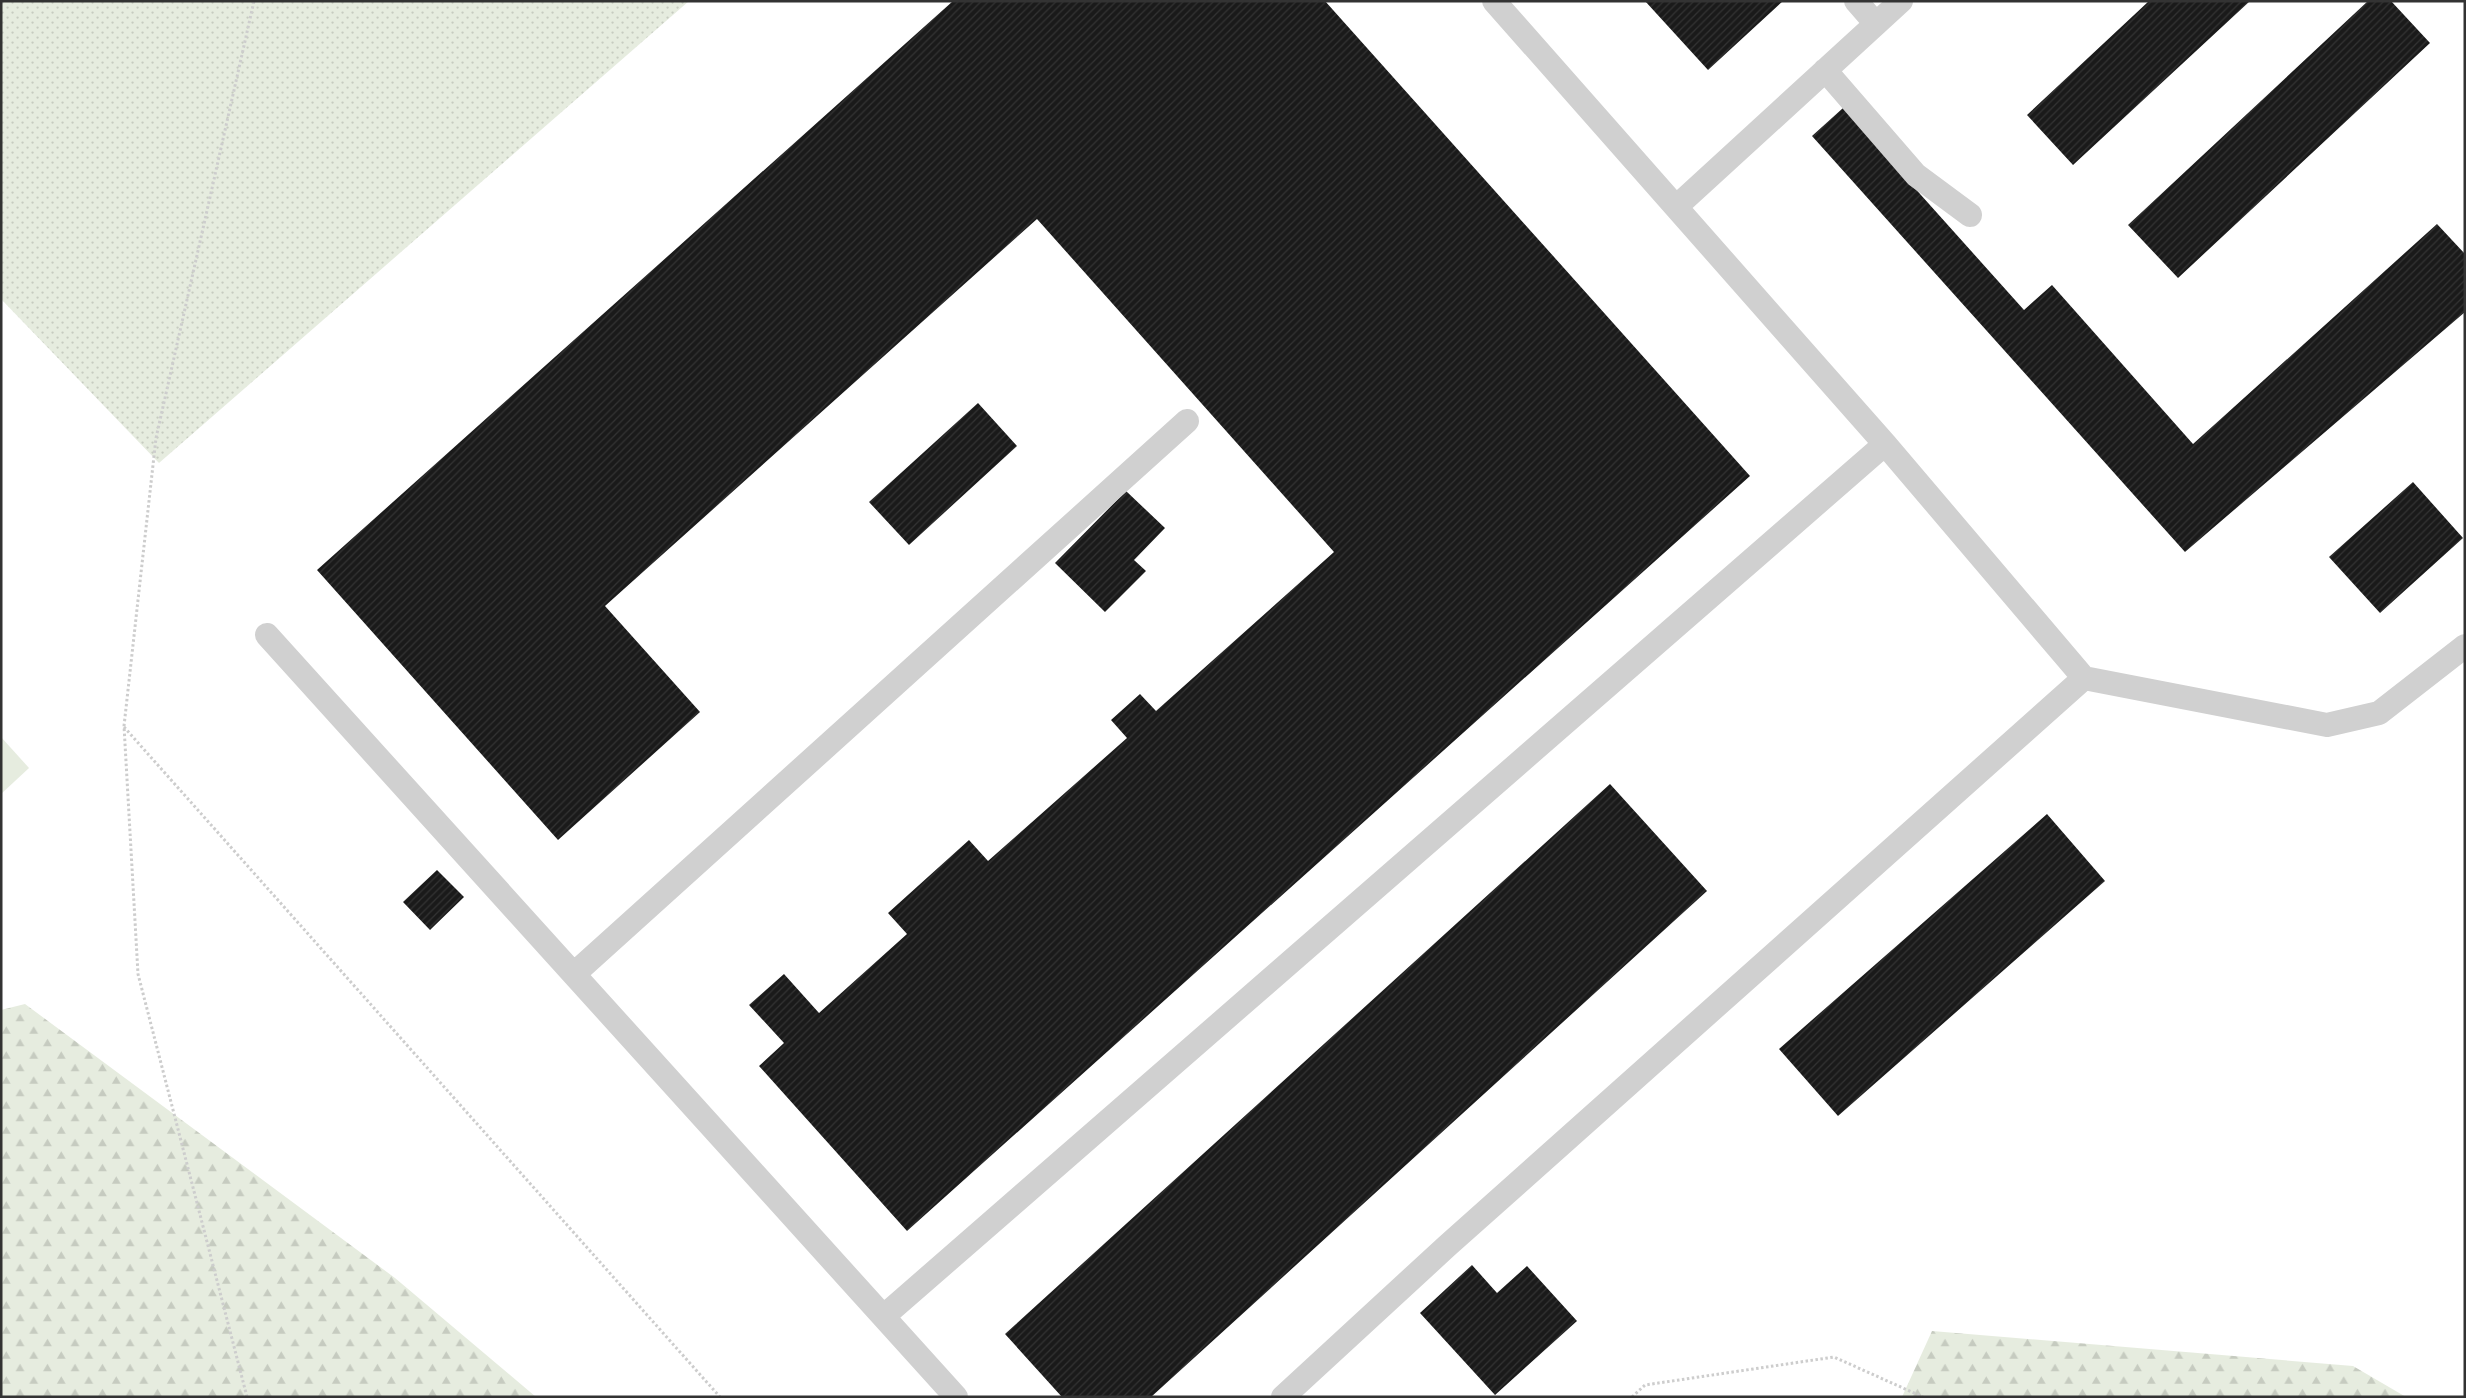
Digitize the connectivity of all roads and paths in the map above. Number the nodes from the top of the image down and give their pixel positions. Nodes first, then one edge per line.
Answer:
1 (254, 1) edge
2 (1494, 1) edge
3 (1856, 1) edge
4 (1901, 1) edge
5 (1876, 24) junction
6 (1825, 70) junction
7 (1676, 207) junction
8 (1970, 215) dead end
9 (1187, 421) dead end
10 (1885, 444) junction
11 (267, 635) dead end
12 (2465, 646) edge
13 (2084, 678) junction
14 (124, 726) junction
15 (574, 974) junction
16 (884, 1316) junction
17 (247, 1397) edge
18 (720, 1397) edge
19 (956, 1397) edge
20 (1283, 1397) edge
21 (1632, 1397) edge
22 (1923, 1397) edge

1 - 14 path
2 - 7 lane
3 - 5 lane
4 - 5 lane
5 - 6 lane
6 - 7 lane
6 - 8 lane
7 - 10 lane
9 - 15 lane
10 - 13 lane
10 - 16 lane
11 - 15 lane
12 - 13 lane
13 - 20 lane
14 - 17 path
14 - 18 path
15 - 16 lane
16 - 19 lane
21 - 22 path

